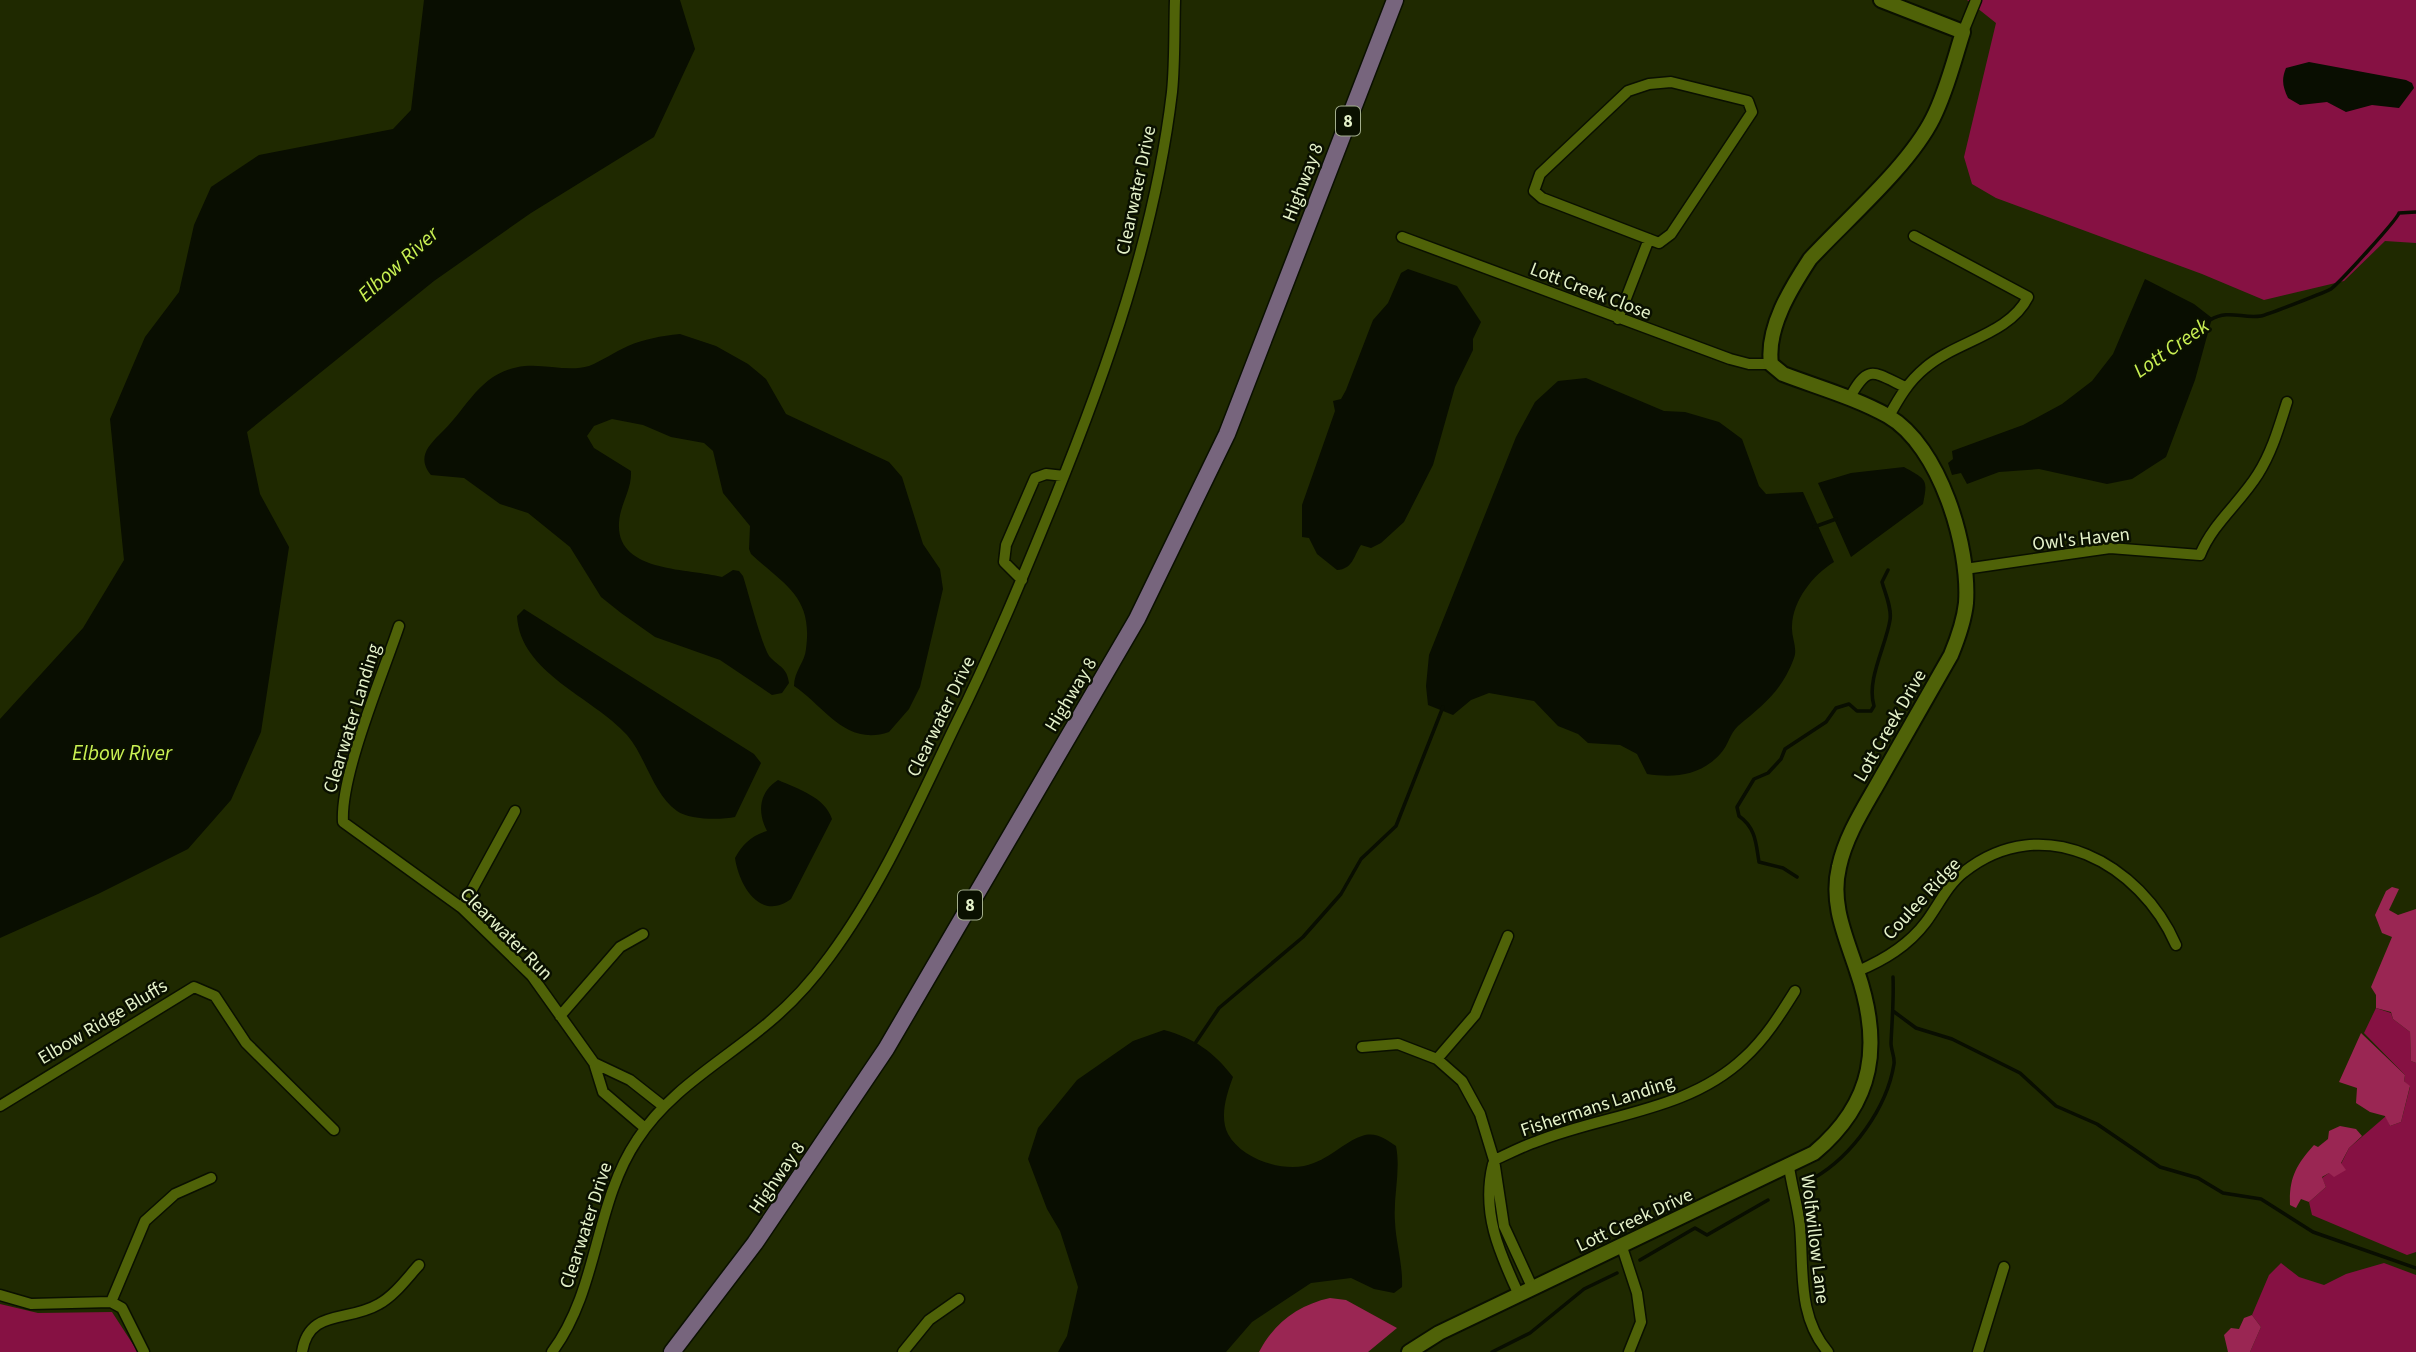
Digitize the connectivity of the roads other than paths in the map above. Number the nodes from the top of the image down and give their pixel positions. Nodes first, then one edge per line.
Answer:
1 (1175, 0) edge
2 (1395, 0) edge
3 (1881, 0) edge
4 (1976, 0) edge
5 (1963, 32) junction
6 (1914, 236) dead end
7 (1402, 237) dead end
8 (1648, 239) junction
9 (1618, 319) junction
10 (1771, 364) junction
11 (1905, 387) junction
12 (1849, 399) junction
13 (2287, 402) dead end
14 (1889, 416) junction
15 (1064, 477) junction
16 (1965, 569) junction
17 (1022, 580) junction
18 (399, 626) dead end
19 (515, 811) dead end
20 (343, 822) joint
21 (463, 908) junction
22 (643, 934) dead end
23 (1508, 936) dead end
24 (2176, 945) dead end
25 (1858, 971) junction
26 (1795, 990) dead end
27 (560, 1016) junction
28 (1362, 1047) dead end
29 (1437, 1059) junction
30 (594, 1063) junction
31 (0, 1106) edge
32 (663, 1106) junction
33 (645, 1128) junction
34 (334, 1130) dead end
35 (1494, 1160) junction
36 (1789, 1167) junction
37 (211, 1178) dead end
38 (1622, 1247) junction
39 (419, 1265) dead end
40 (2004, 1267) dead end
41 (1526, 1292) junction
42 (0, 1296) edge
43 (959, 1299) dead end
44 (111, 1302) junction
45 (144, 1352) edge
46 (302, 1352) edge
47 (552, 1352) edge
48 (672, 1352) edge
49 (903, 1352) edge
50 (1409, 1352) edge
51 (1629, 1352) edge
52 (1828, 1352) edge
53 (1978, 1352) edge

1 - 15 street, Clearwater Drive
2 - 48 main road, Highway 8 / 8
3 - 5 street
4 - 5 street
5 - 10 street
6 - 11 street
7 - 9 street, Lott Creek Close
8 - 8 street
8 - 9 street
9 - 10 street, Lott Creek Close
10 - 12 street, Lott Creek Drive
11 - 12 street
11 - 14 street
12 - 14 street, Lott Creek Drive
13 - 16 street, Owl's Haven
14 - 16 street, Lott Creek Drive
15 - 17 street, Clearwater Drive
15 - 17 street
16 - 25 street, Lott Creek Drive
17 - 32 street, Clearwater Drive
18 - 20 street, Clearwater Landing
19 - 21 street
20 - 21 street, Clearwater Run
21 - 27 street, Clearwater Run
22 - 27 street
23 - 29 street
24 - 25 street, Coulee Ridge
25 - 36 street, Lott Creek Drive
26 - 35 street, Fishermans Landing
27 - 30 street, Clearwater Run
28 - 29 street
29 - 35 street
30 - 32 street, Clearwater Run
30 - 33 street, Clearwater Run
31 - 34 street, Elbow Ridge Bluffs
32 - 33 street, Clearwater Drive
33 - 47 street, Clearwater Drive
35 - 41 street
35 - 41 street
36 - 38 street, Lott Creek Drive
36 - 52 street, Wolfwillow Lane
37 - 44 street
38 - 41 street, Lott Creek Drive
38 - 51 street
39 - 46 street
40 - 53 street
41 - 50 street, Lott Creek Drive
42 - 44 street
43 - 49 street
44 - 45 street

